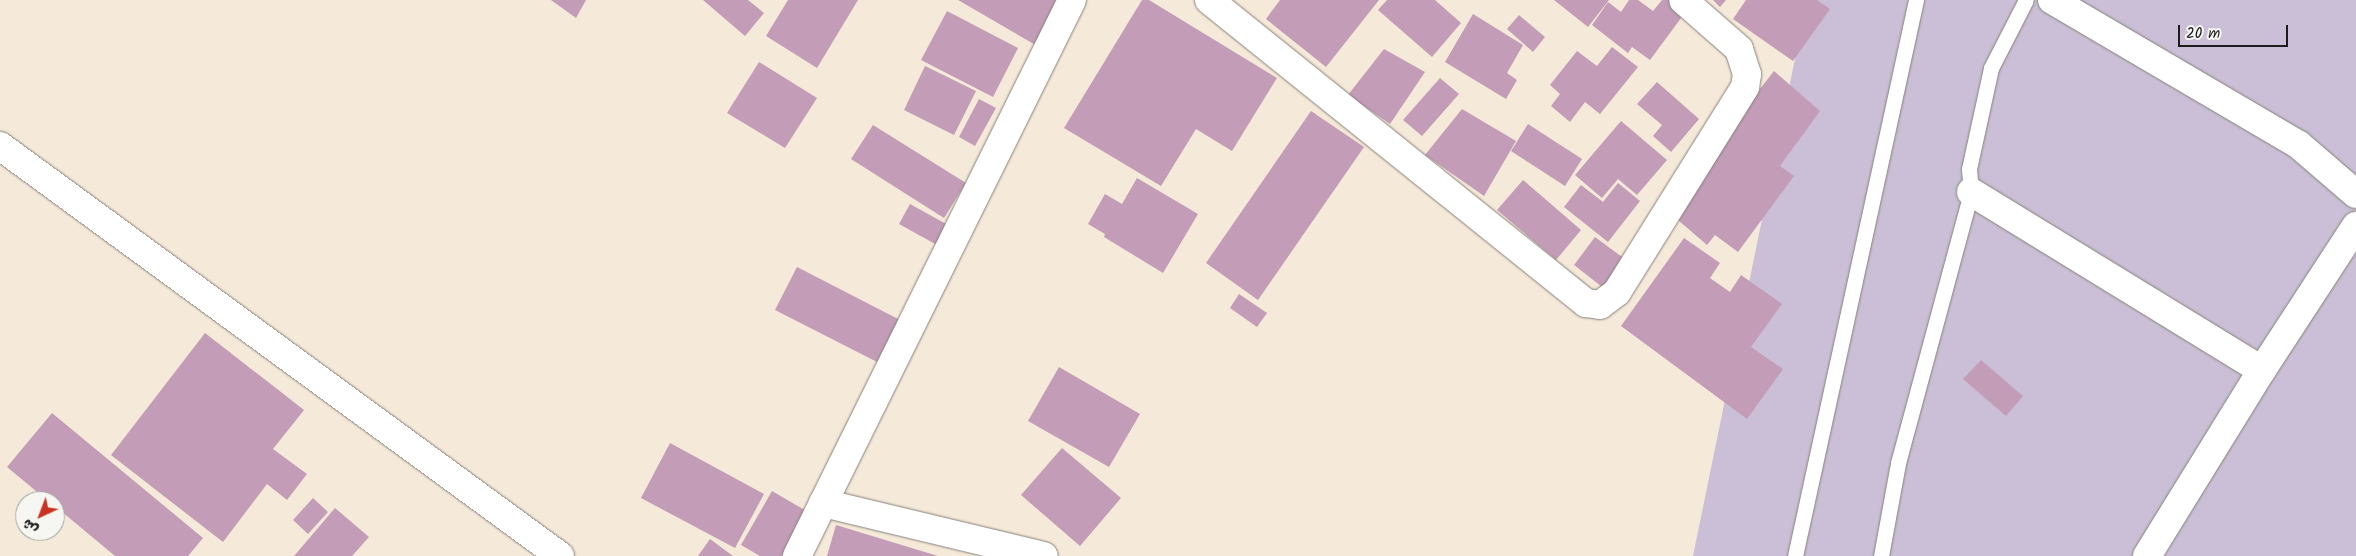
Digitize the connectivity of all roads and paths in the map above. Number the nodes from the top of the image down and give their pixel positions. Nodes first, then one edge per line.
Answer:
1 (1072, 0) edge
2 (1208, 0) edge
3 (1683, 0) edge
4 (1916, 0) edge
5 (2026, 0) edge
6 (2052, 0) edge
7 (0, 146) edge
8 (1971, 192) junction
9 (2356, 194) edge
10 (2356, 226) edge
11 (2262, 370) junction
12 (824, 503) junction
13 (560, 556) edge
14 (797, 556) edge
15 (1044, 556) edge
16 (1795, 556) edge
17 (1881, 556) edge
18 (2146, 556) edge

1 - 12 street
2 - 3 street
4 - 16 lane
5 - 8 lane
6 - 9 street
7 - 13 street
8 - 11 street
8 - 17 lane
10 - 11 street
11 - 18 street
12 - 14 street
12 - 15 street

